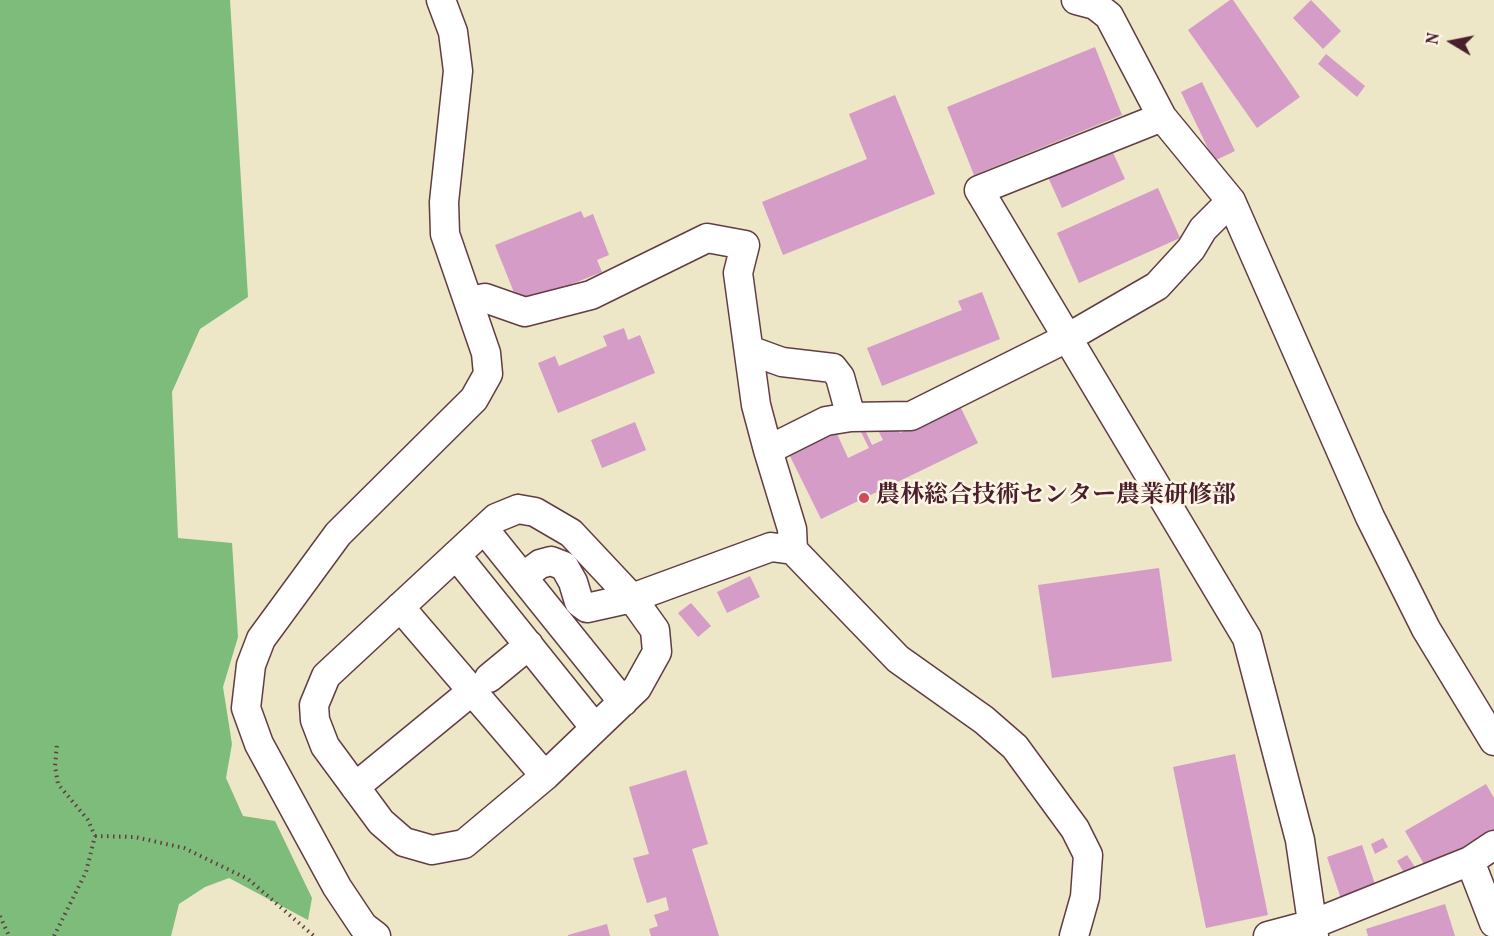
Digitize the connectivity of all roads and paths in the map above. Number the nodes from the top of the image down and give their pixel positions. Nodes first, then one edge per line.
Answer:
1 (441, 0) edge
2 (1076, 0) edge
3 (1162, 117) junction
4 (1231, 201) junction
5 (469, 301) junction
6 (1069, 337) junction
7 (749, 351) junction
8 (851, 417) junction
9 (768, 450) junction
10 (484, 529) junction
11 (793, 550) junction
12 (456, 555) junction
13 (523, 577) junction
14 (632, 598) junction
15 (400, 607) junction
16 (529, 645) junction
17 (480, 684) junction
18 (623, 702) junction
19 (595, 728) junction
20 (1494, 741) edge
21 (57, 743) dead end
22 (545, 776) junction
23 (355, 787) junction
24 (95, 836) junction
25 (1494, 845) edge
26 (1470, 861) junction
27 (0, 916) edge
28 (1494, 922) edge
29 (1313, 930) edge
30 (369, 931) edge
31 (9, 936) edge
32 (54, 936) edge
33 (314, 936) edge
34 (1074, 936) edge
35 (1268, 936) edge

1 - 5 lane
2 - 3 lane
3 - 4 lane
3 - 6 lane
4 - 6 lane
4 - 20 lane
5 - 7 lane
5 - 30 lane
6 - 8 lane
6 - 29 lane
7 - 8 lane
7 - 9 lane
8 - 9 lane
9 - 11 lane
10 - 12 lane
10 - 13 lane
10 - 14 lane
11 - 14 lane
11 - 34 lane
12 - 15 lane
12 - 16 lane
13 - 14 lane
13 - 18 lane
14 - 18 lane
15 - 17 lane
15 - 23 lane
16 - 17 lane
16 - 19 lane
17 - 22 lane
17 - 23 lane
18 - 19 lane
19 - 22 lane
21 - 24 path
22 - 23 lane
24 - 32 path
24 - 33 path
25 - 26 lane
26 - 28 lane
26 - 29 lane
27 - 31 path
29 - 35 lane

